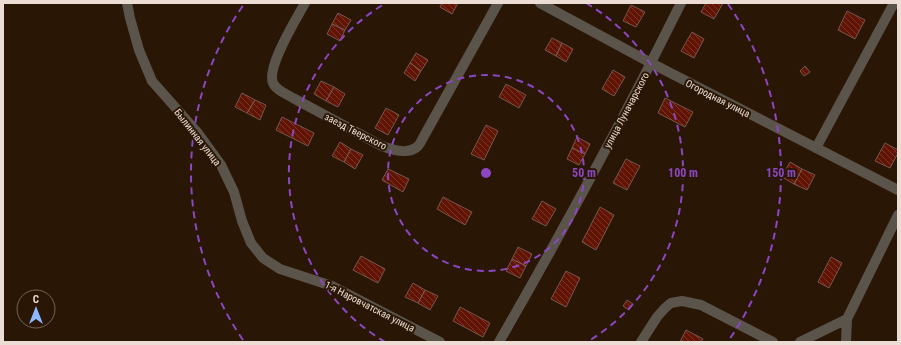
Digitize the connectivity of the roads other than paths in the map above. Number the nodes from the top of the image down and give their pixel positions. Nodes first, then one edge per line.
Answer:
1 (127, 3) edge
2 (305, 3) edge
3 (498, 3) edge
4 (540, 3) edge
5 (682, 3) edge
6 (894, 3) edge
7 (651, 63) junction
8 (816, 148) junction
9 (898, 190) edge
10 (898, 215) edge
11 (299, 276) joint
12 (846, 319) junction
13 (440, 342) edge
14 (499, 342) edge
15 (641, 342) edge
16 (773, 342) edge
17 (800, 342) edge
18 (846, 342) edge

1 - 11 street, Былинная улица
2 - 3 street, заезд Тверского
4 - 7 street, Огородная улица
5 - 7 street, улица Луначарского
6 - 8 street
7 - 8 street, Огородная улица
7 - 14 street, улица Луначарского
8 - 9 street, Огородная улица
10 - 12 street
11 - 13 street, 1-я Наровчатская улица
12 - 17 street
12 - 18 street
15 - 16 street

